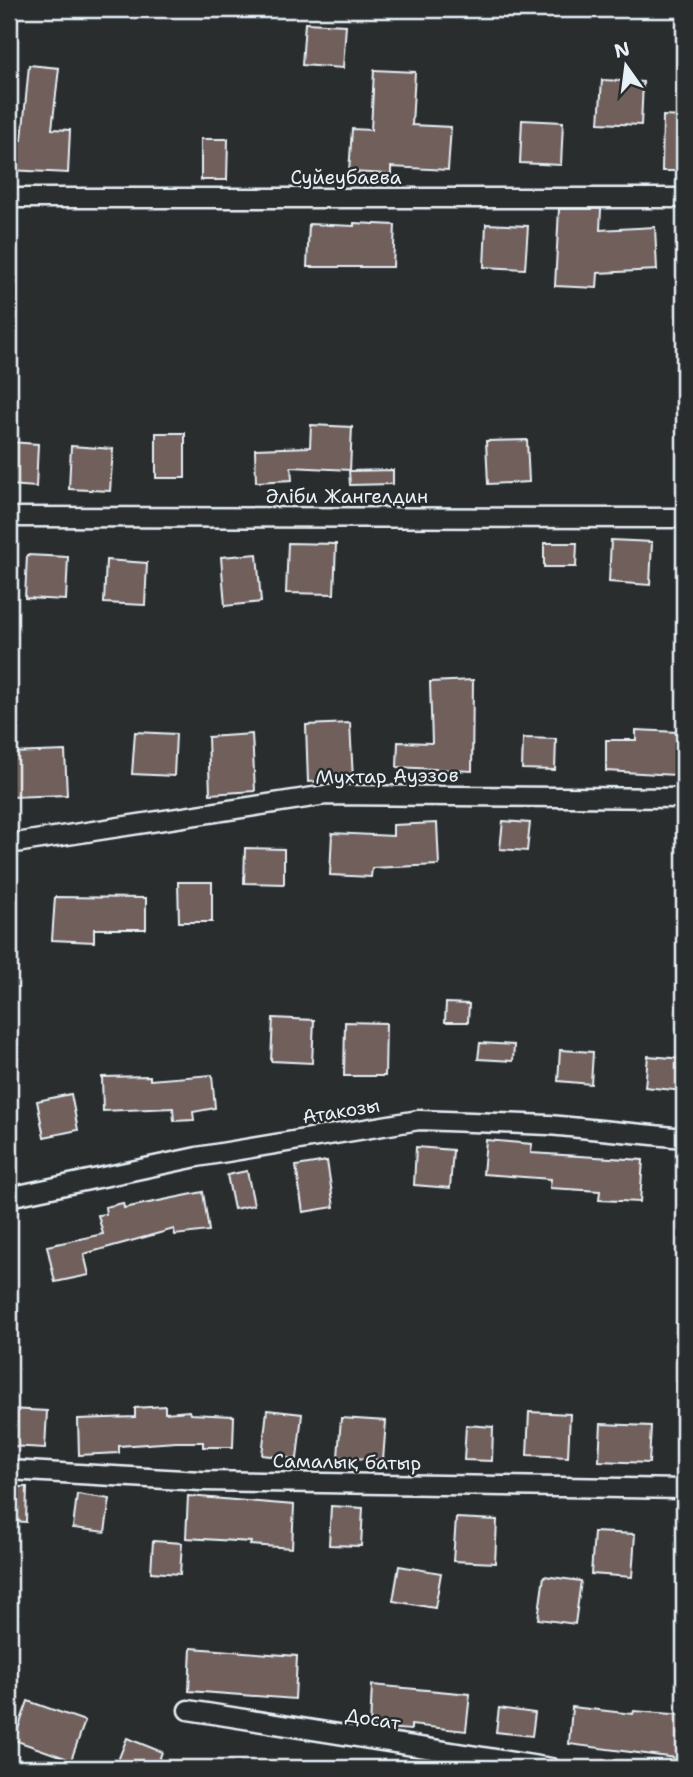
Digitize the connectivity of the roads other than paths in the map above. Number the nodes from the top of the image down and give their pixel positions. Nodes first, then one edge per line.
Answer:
1 (9, 198) edge
2 (684, 198) edge
3 (9, 517) edge
4 (684, 518) edge
5 (684, 798) edge
6 (9, 844) edge
7 (684, 1138) edge
8 (9, 1197) edge
9 (9, 1470) edge
10 (684, 1489) edge
11 (188, 1710) dead end
12 (551, 1768) edge

1 - 2 street, Суйеубаева
3 - 4 street, Әліби Жангелдин
5 - 6 street, Мухтар Ауэзов
7 - 8 street, Атакозы
9 - 10 street, Самалық батыр
11 - 12 street, Досат

